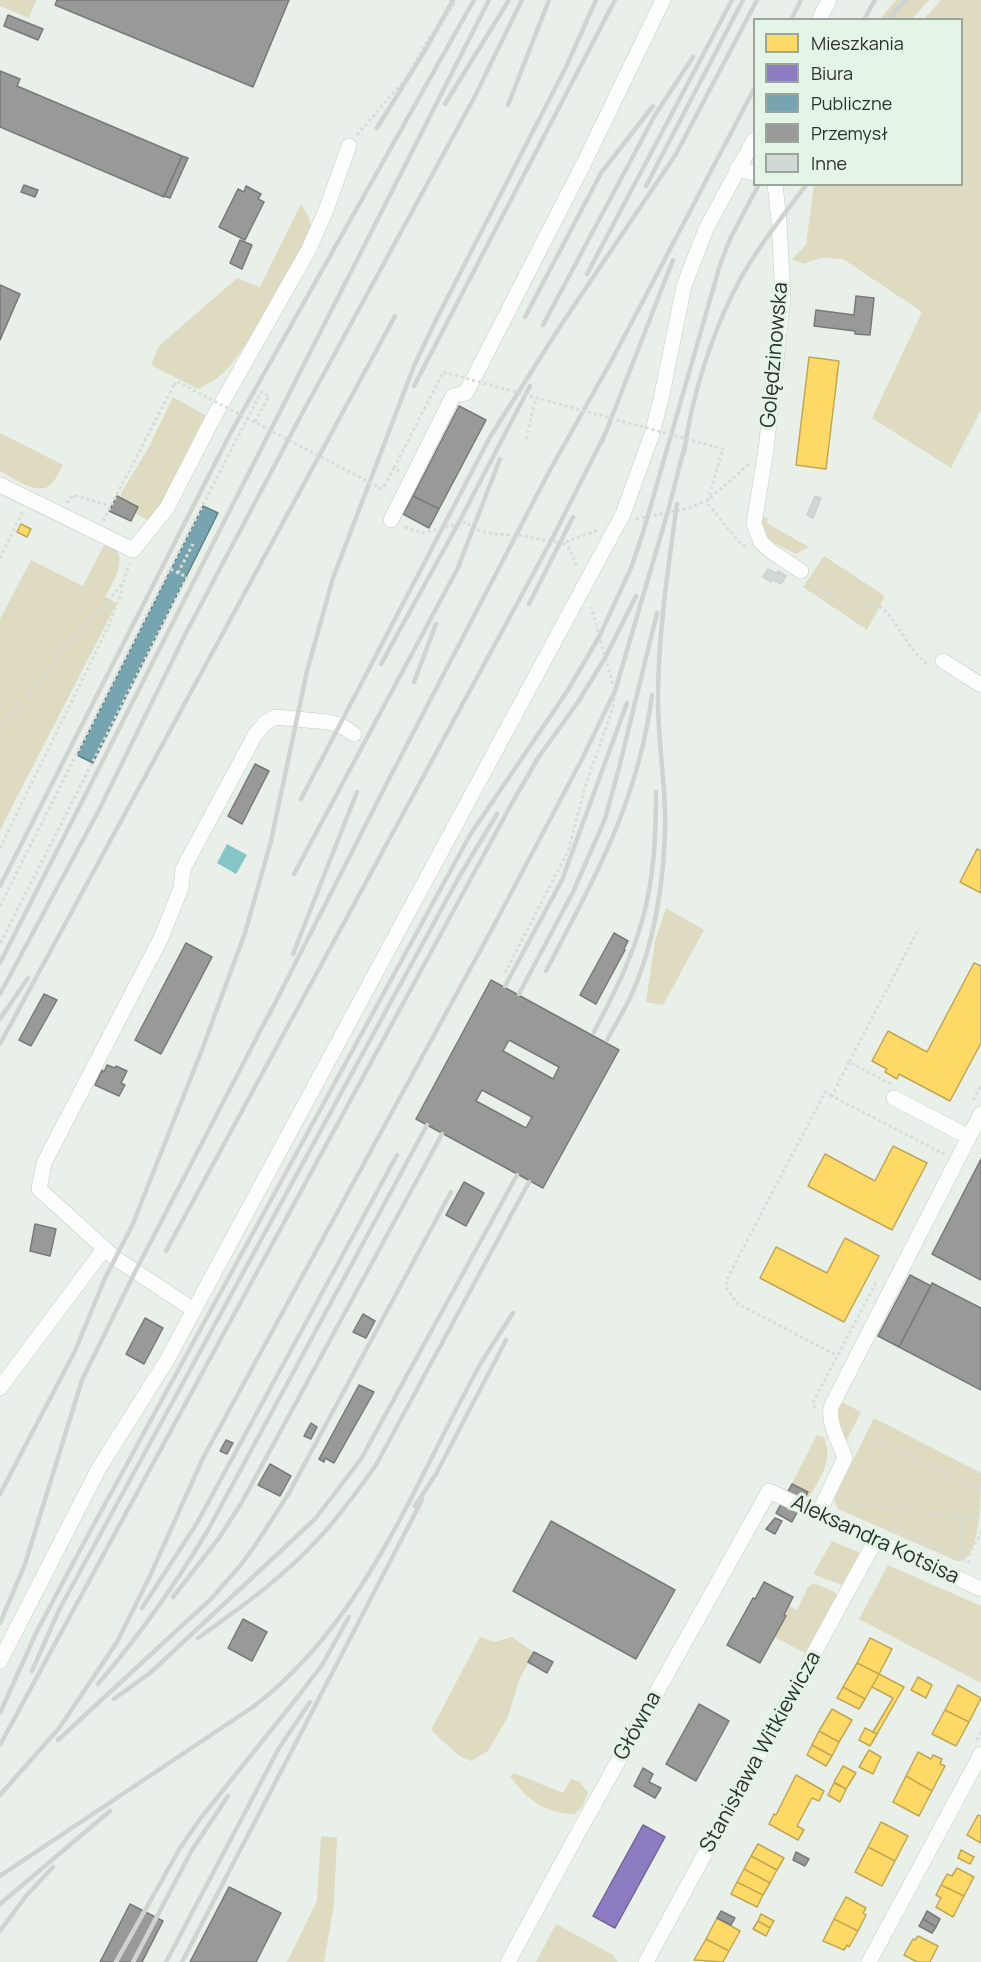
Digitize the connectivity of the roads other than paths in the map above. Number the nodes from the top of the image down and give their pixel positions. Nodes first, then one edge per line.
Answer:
1 (663, 0) edge
2 (829, 0) edge
3 (820, 18) edge
4 (753, 142) edge
5 (348, 146) road end
6 (737, 169) junction
7 (753, 173) edge
8 (775, 186) edge
9 (0, 485) edge
10 (391, 520) road end
11 (803, 575) road end
12 (936, 663) road end
13 (981, 685) edge
14 (354, 734) dead end
15 (897, 1093) road end
16 (981, 1114) edge
17 (969, 1137) junction
18 (104, 1249) junction
19 (194, 1310) junction
20 (0, 1388) edge
21 (769, 1491) joint
22 (818, 1514) junction
23 (875, 1541) junction
24 (981, 1589) edge
25 (0, 1660) edge
26 (981, 1754) edge
27 (508, 1962) edge
28 (646, 1962) edge
29 (869, 1962) edge

1 - 10 street
2 - 3 street
4 - 6 street
5 - 9 street
6 - 7 street
6 - 19 street
8 - 11 street, Golędzinowska
12 - 13 street
14 - 18 street
15 - 17 street
16 - 17 street
17 - 22 street
18 - 19 street
18 - 20 street
19 - 25 street
21 - 22 street, Aleksandra Kotsisa
21 - 27 street, Główna
22 - 23 street, Aleksandra Kotsisa
23 - 24 street, Aleksandra Kotsisa
23 - 28 street, Stanisława Witkiewicza
26 - 29 street

